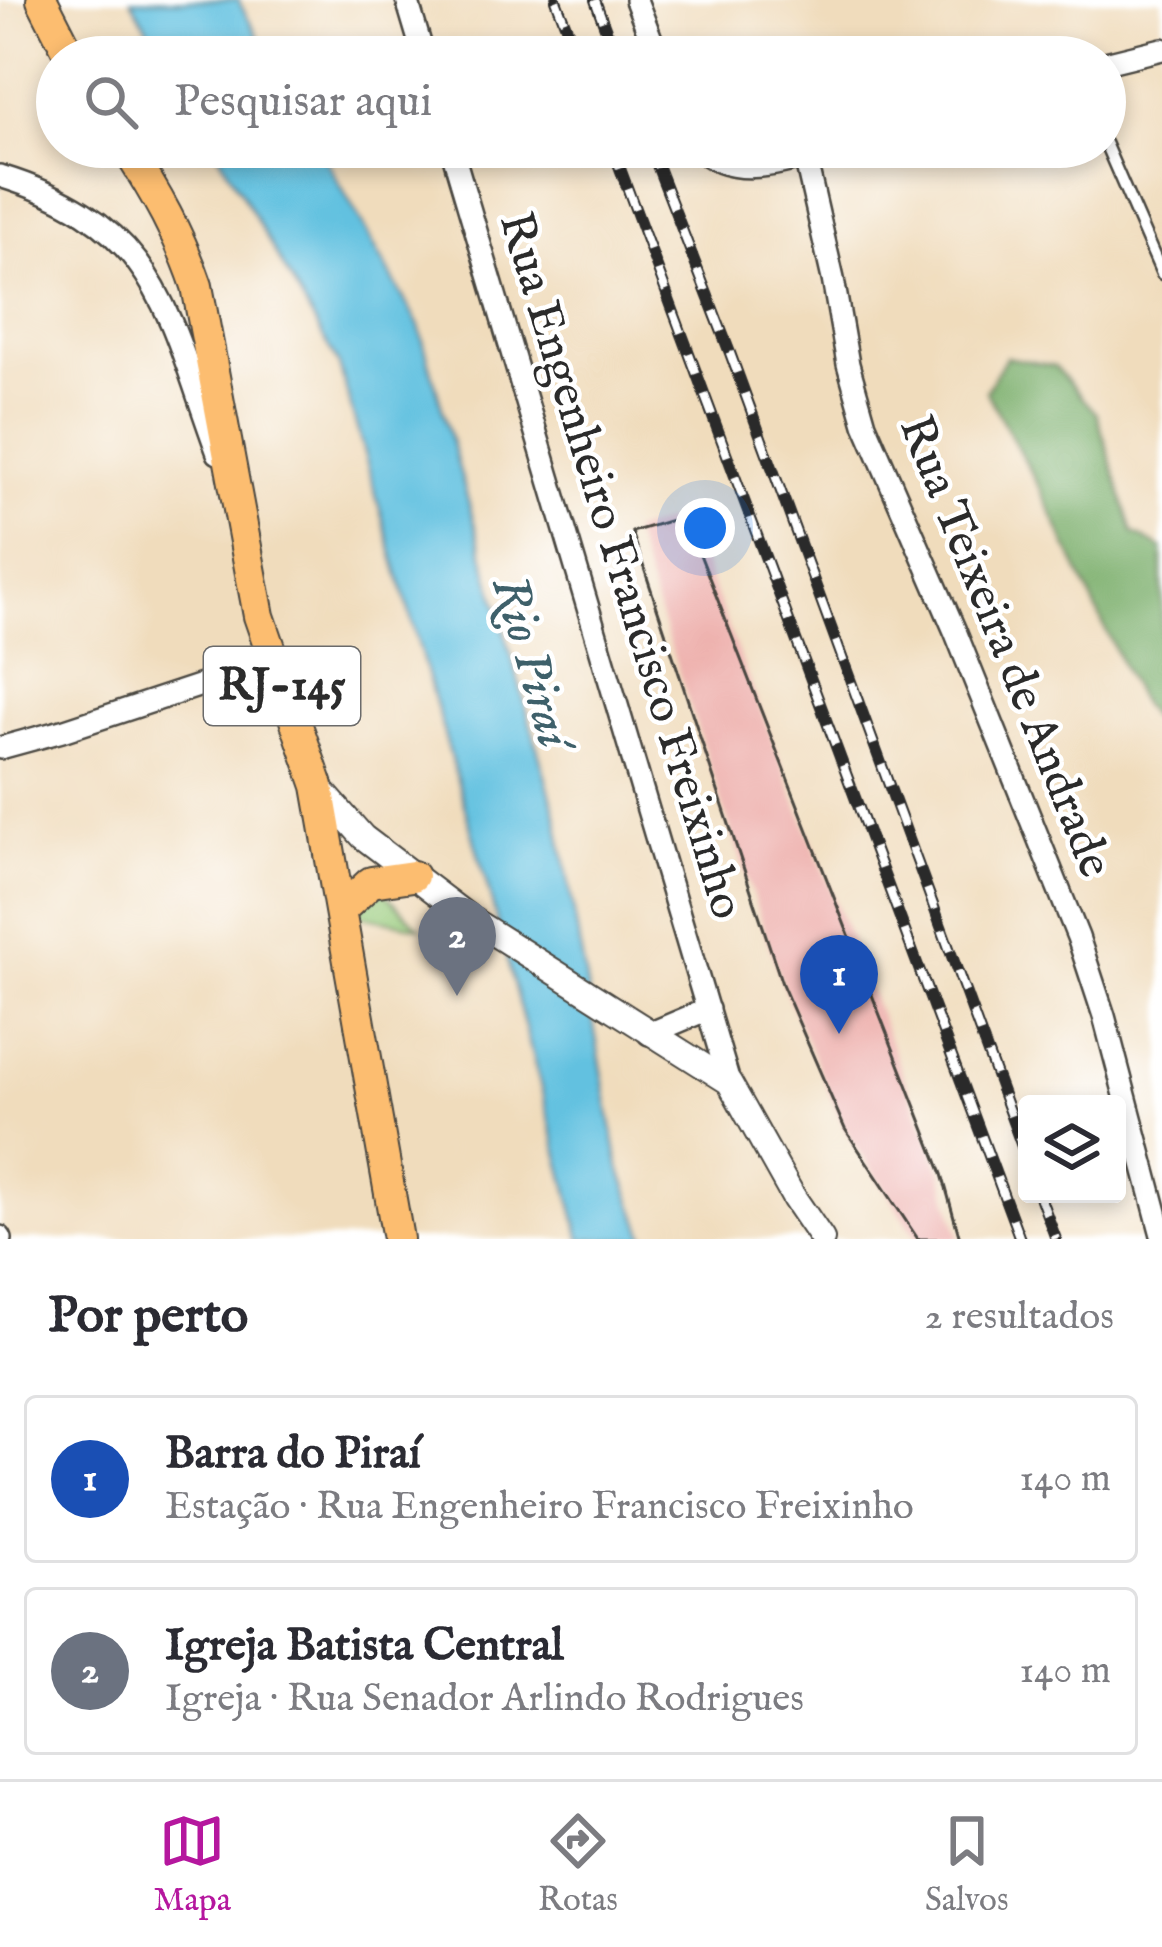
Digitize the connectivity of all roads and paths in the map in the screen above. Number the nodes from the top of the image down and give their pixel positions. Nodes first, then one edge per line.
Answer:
1 (42, 0) edge
2 (407, 0) edge
3 (636, 0) edge
4 (60, 36) edge
5 (418, 36) edge
6 (650, 36) edge
7 (1162, 49) edge
8 (1126, 58) edge
9 (140, 168) edge
10 (457, 168) edge
11 (808, 168) edge
12 (1116, 168) edge
13 (0, 176) edge
14 (1162, 274) edge
15 (236, 504) junction
16 (274, 661) junction
17 (0, 748) edge
18 (317, 786) junction
19 (413, 876) junction
20 (342, 909) junction
21 (708, 1009) junction
22 (645, 1032) junction
23 (729, 1082) junction
24 (1162, 1234) edge
25 (398, 1239) edge
26 (822, 1239) edge

1 - 4 main road
2 - 5 street
3 - 6 street
7 - 8 street
9 - 15 main road, RJ-145
10 - 21 street, Rua Engenheiro Francisco Freixinho
11 - 24 street, Rua Teixeira de Andrade
12 - 14 lane
13 - 15 street
15 - 16 main road, RJ-145
16 - 17 street
16 - 18 main road, RJ-145
18 - 19 street
18 - 20 main road, RJ-145
19 - 20 main road
19 - 22 street
20 - 25 main road, RJ-145
21 - 22 street
21 - 23 street, Rua Engenheiro Francisco Freixinho
22 - 23 street
23 - 26 street

